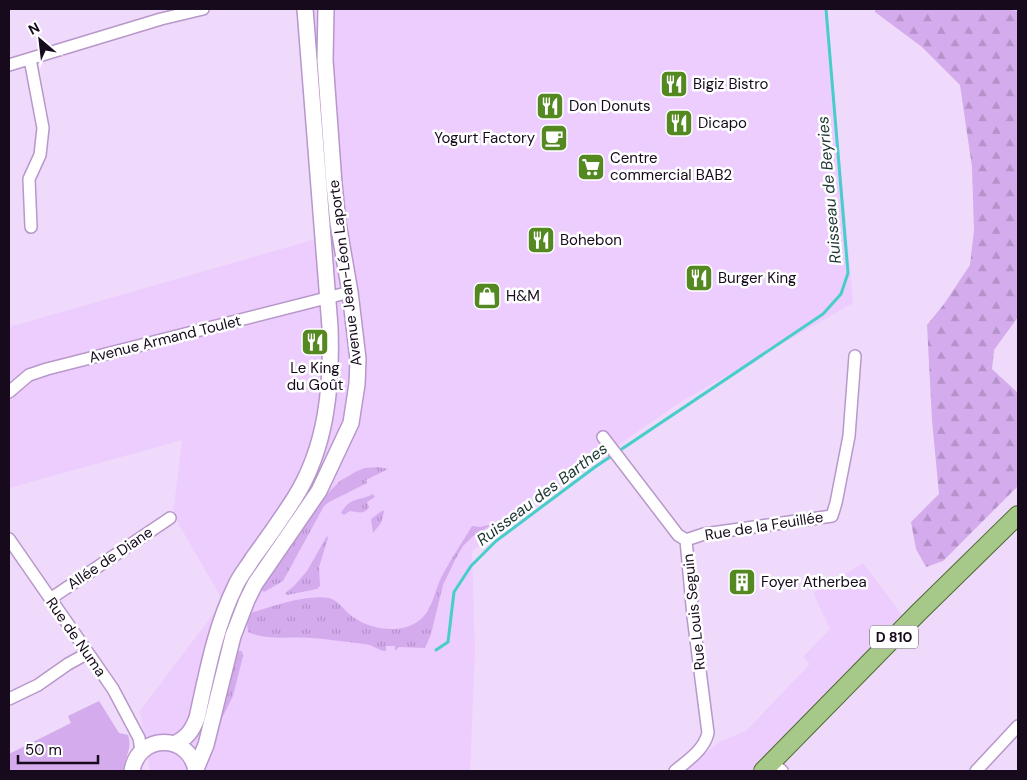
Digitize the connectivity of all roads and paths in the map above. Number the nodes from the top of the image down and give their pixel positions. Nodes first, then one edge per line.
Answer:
1 (203, 9) edge
2 (305, 9) edge
3 (326, 9) edge
4 (30, 59) junction
5 (9, 65) edge
6 (31, 227) dead end
7 (350, 292) junction
8 (327, 299) junction
9 (855, 356) dead end
10 (9, 392) edge
11 (604, 438) dead end
12 (1018, 515) edge
13 (170, 518) dead end
14 (1018, 532) edge
15 (9, 539) edge
16 (686, 540) junction
17 (50, 599) junction
18 (88, 653) junction
19 (9, 699) edge
20 (1018, 726) edge
21 (174, 744) junction
22 (144, 745) junction
23 (775, 769) edge
24 (196, 770) edge
25 (132, 771) edge
26 (675, 771) edge
27 (976, 771) edge

1 - 4 street
2 - 8 street, Avenue Jean-Léon Laporte
3 - 7 street, Avenue Jean-Léon Laporte
4 - 5 street
4 - 6 street
7 - 8 street, Avenue Armand Toulet
7 - 24 street, Avenue Jean-Léon Laporte
8 - 10 street, Avenue Armand Toulet
8 - 21 street, Avenue Jean-Léon Laporte
9 - 16 street, Rue de la Feuillée
11 - 16 street, Rue Louis Seguin
12 - 23 main road, D 810
13 - 17 street, Allée de Diane
14 - 23 main road, D 810
15 - 17 street, Rue de Numa
16 - 26 street, Rue Louis Seguin
17 - 18 street, Rue de Numa
18 - 19 street
18 - 22 street, Rue de Numa
20 - 27 street
21 - 22 street
21 - 24 street
22 - 25 street

